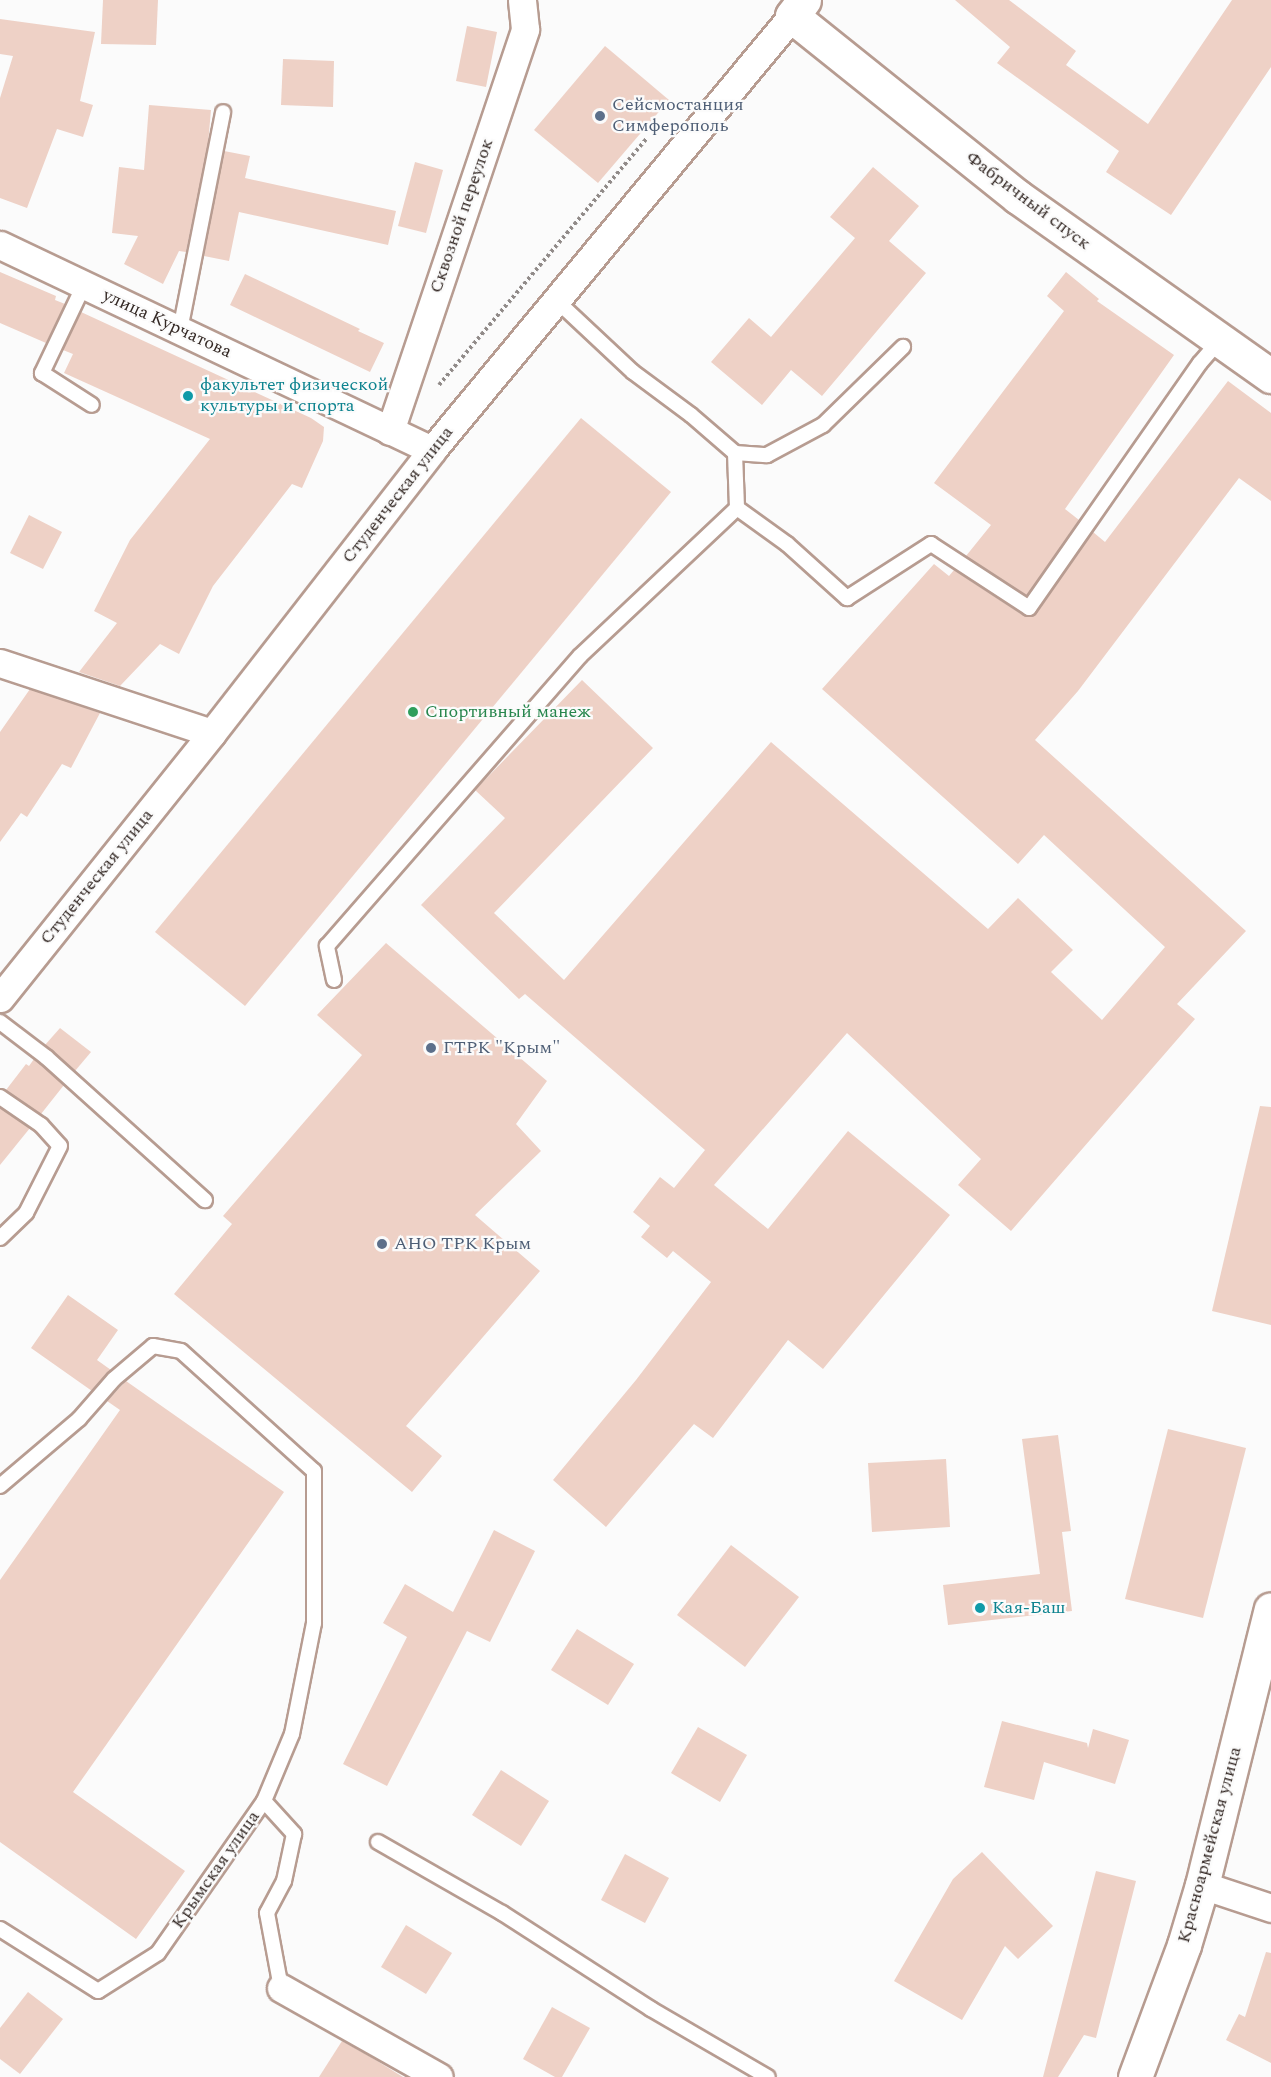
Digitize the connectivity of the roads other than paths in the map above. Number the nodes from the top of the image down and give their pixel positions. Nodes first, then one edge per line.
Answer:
1 (522, 0) edge
2 (798, 8) edge
3 (223, 112) dead end
4 (0, 245) edge
5 (84, 285) junction
6 (556, 300) junction
7 (180, 330) junction
8 (1221, 339) junction
9 (903, 347) dead end
10 (1271, 376) edge
11 (92, 405) dead end
12 (390, 431) junction
13 (432, 450) junction
14 (735, 453) junction
15 (737, 508) junction
16 (0, 663) edge
17 (213, 733) junction
18 (334, 980) dead end
19 (0, 998) edge
20 (0, 1022) edge
21 (0, 1097) edge
22 (205, 1200) dead end
23 (0, 1238) edge
24 (0, 1486) edge
25 (1271, 1609) edge
26 (264, 1801) junction
27 (378, 1842) dead end
28 (1202, 1885) junction
29 (1271, 1908) edge
30 (0, 1929) edge
31 (281, 1988) joint
32 (439, 2077) edge
33 (768, 2077) edge
34 (1134, 2077) edge

1 - 12 street, Сквозной переулок
2 - 6 street, Студенческая улица
2 - 8 main road, Фабричный спуск
3 - 7 lane
4 - 5 street, улица Курчатова
5 - 7 street, улица Курчатова
5 - 11 lane
6 - 13 street, Студенческая улица
6 - 14 lane
7 - 12 street, улица Курчатова
8 - 10 main road, Фабричный спуск
8 - 15 lane
9 - 14 lane
12 - 13 street, улица Курчатова
13 - 17 street, Студенческая улица
14 - 15 lane
15 - 18 lane
16 - 17 street
17 - 19 street, Студенческая улица
20 - 22 lane
21 - 23 lane
24 - 26 lane
25 - 28 main road, Красноармейская улица
26 - 30 lane, Крымская улица
26 - 31 lane, Крымская улица
27 - 33 lane
28 - 29 street
28 - 34 main road, Красноармейская улица
31 - 32 street, Крымская улица

